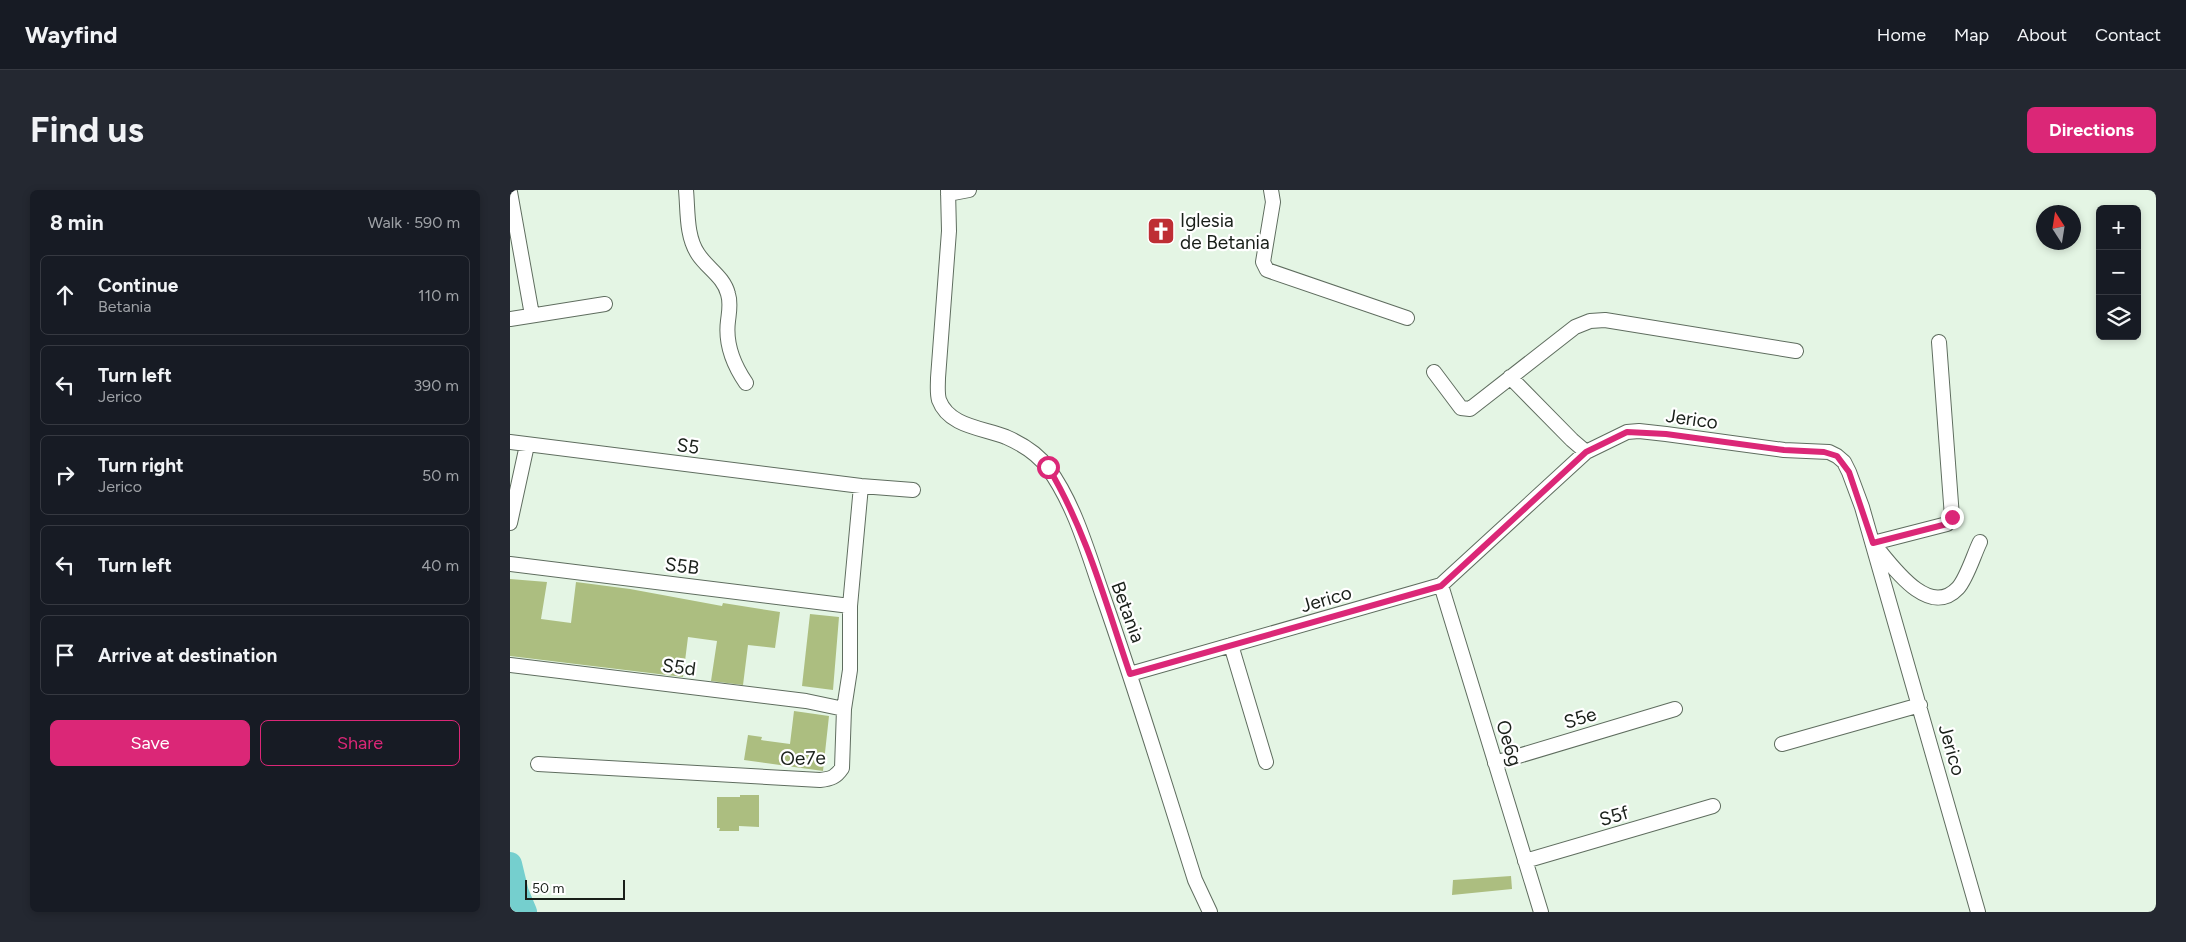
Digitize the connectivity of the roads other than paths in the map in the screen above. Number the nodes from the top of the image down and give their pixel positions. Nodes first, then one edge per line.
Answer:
1 (686, 190) edge
2 (969, 190) edge
3 (1271, 190) edge
4 (510, 192) edge
5 (948, 192) edge
6 (605, 304) dead end
7 (532, 315) junction
8 (1407, 318) dead end
9 (510, 319) edge
10 (1939, 342) dead end
11 (1796, 351) dead end
12 (1434, 372) dead end
13 (1510, 377) junction
14 (746, 383) dead end
15 (510, 442) edge
16 (527, 445) junction
17 (1586, 452) junction
18 (861, 486) junction
19 (913, 490) dead end
20 (510, 523) edge
21 (1980, 542) dead end
22 (1873, 543) junction
23 (510, 564) edge
24 (1441, 586) junction
25 (850, 606) junction
26 (1231, 645) junction
27 (510, 666) edge
28 (1130, 674) junction
29 (1920, 706) junction
30 (844, 709) junction
31 (1675, 709) dead end
32 (1782, 744) dead end
33 (1266, 762) dead end
34 (1495, 763) junction
35 (538, 764) dead end
36 (1713, 806) dead end
37 (1525, 861) junction
38 (1210, 912) edge
39 (1541, 912) edge
40 (1978, 912) edge

1 - 14 street
2 - 5 street
3 - 8 street
4 - 7 street
5 - 28 street, Betania
6 - 7 street
7 - 9 street
10 - 22 street
11 - 13 street
12 - 13 street
13 - 17 street
15 - 16 street, S5
16 - 18 street, S5
16 - 20 street
17 - 22 street, Jerico
17 - 24 street, Jerico
18 - 19 street, S5
18 - 25 street, Oe7e
21 - 22 street
22 - 29 street, Jerico
23 - 25 street, S5B
24 - 26 street, Jerico
24 - 34 street, Oe6g
25 - 30 street, Oe7e
26 - 28 street, Jerico
26 - 33 street
27 - 30 street, S5d
28 - 38 street, Betania
29 - 32 street
29 - 40 street, Jerico
30 - 35 street, Oe7e
31 - 34 street, S5e
34 - 37 street, Oe6g
36 - 37 street, S5f
37 - 39 street, Oe6g

